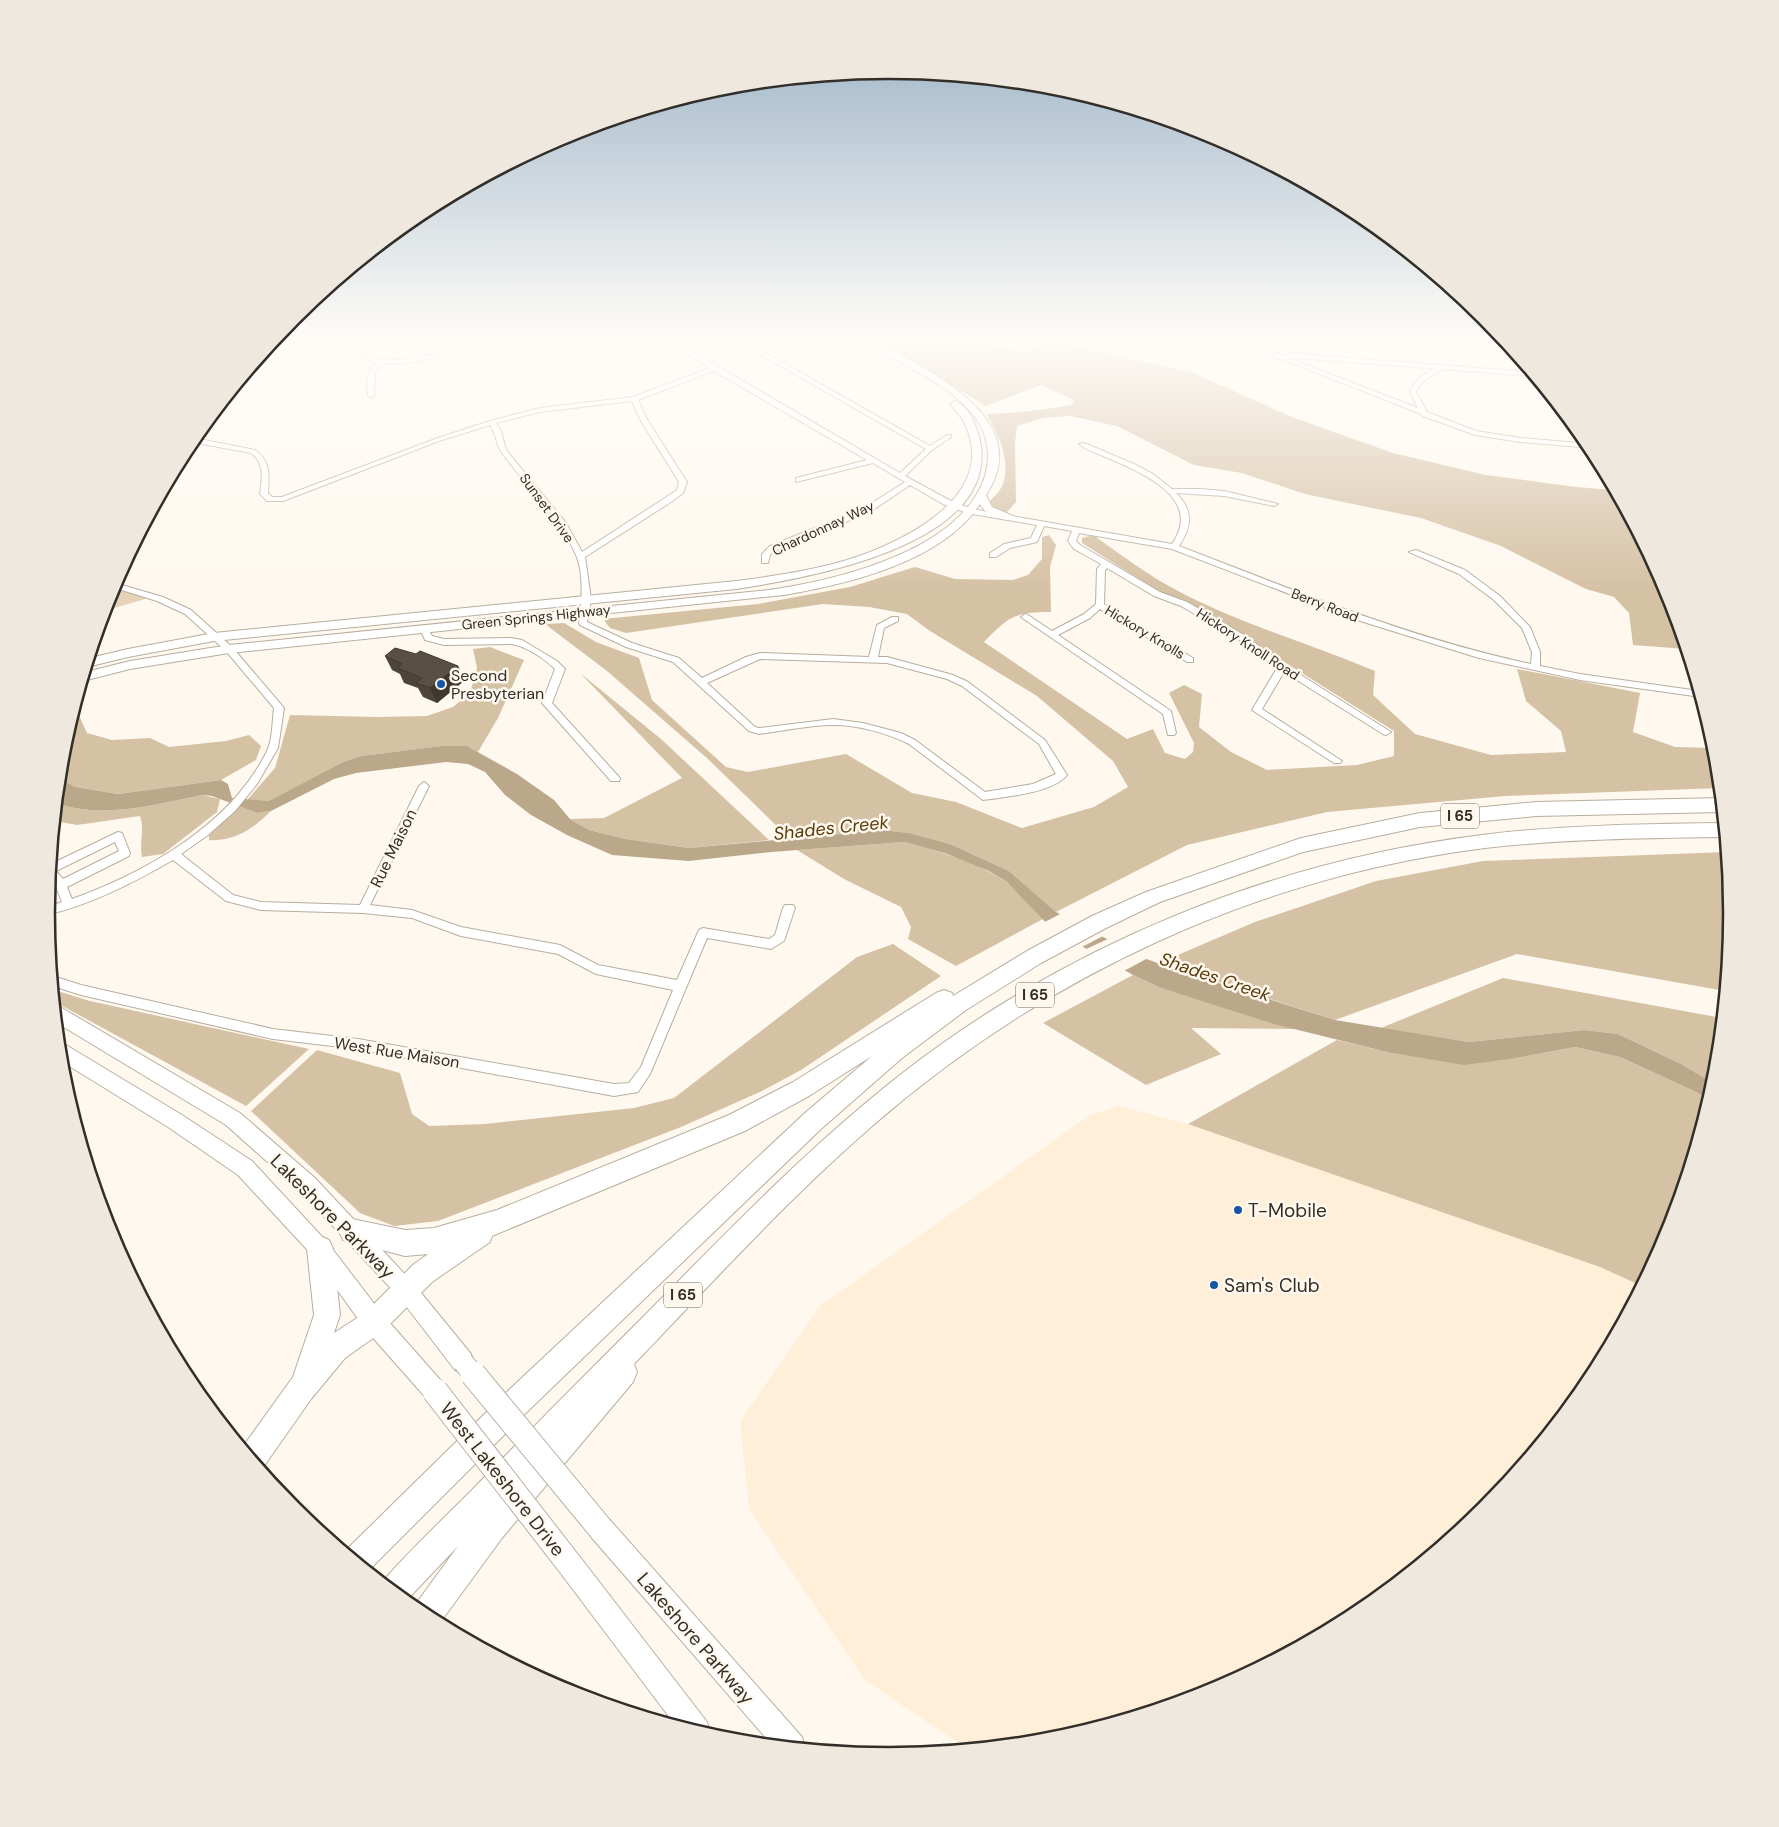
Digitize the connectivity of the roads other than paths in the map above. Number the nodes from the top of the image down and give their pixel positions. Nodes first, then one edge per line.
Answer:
1 (495, 421) edge
2 (644, 421) edge
3 (808, 421) edge
4 (882, 421) edge
5 (968, 421) edge
6 (981, 421) edge
7 (1444, 421) edge
8 (492, 422) junction
9 (949, 436) dead end
10 (202, 442) edge
11 (1082, 444) dead end
12 (1579, 445) edge
13 (930, 449) junction
14 (875, 460) junction
15 (902, 475) junction
16 (799, 480) dead end
17 (911, 481) junction
18 (1173, 491) junction
19 (982, 497) junction
20 (1274, 504) dead end
21 (954, 505) junction
22 (970, 511) junction
23 (1007, 517) junction
24 (1042, 523) junction
25 (1077, 529) junction
26 (1174, 547) junction
27 (1414, 552) dead end
28 (993, 555) dead end
29 (580, 556) junction
30 (764, 561) dead end
31 (1106, 564) junction
32 (122, 587) edge
33 (587, 599) junction
34 (1100, 605) junction
35 (585, 613) junction
36 (1025, 617) dead end
37 (894, 618) dead end
38 (424, 628) junction
39 (1052, 635) junction
40 (214, 637) junction
41 (229, 649) junction
42 (874, 659) junction
43 (1190, 660) dead end
44 (94, 661) edge
45 (1282, 667) junction
46 (1535, 668) junction
47 (90, 675) edge
48 (702, 682) junction
49 (1695, 693) edge
50 (1386, 732) dead end
51 (1171, 733) dead end
52 (1337, 761) dead end
53 (615, 779) dead end
54 (424, 786) dead end
55 (1717, 805) edge
56 (1719, 830) edge
57 (173, 854) junction
58 (57, 867) edge
59 (56, 879) edge
60 (61, 885) junction
61 (69, 904) junction
62 (55, 908) edge
63 (790, 908) dead end
64 (363, 909) junction
65 (58, 982) edge
66 (680, 986) junction
67 (951, 1001) junction
68 (61, 1016) edge
69 (68, 1056) edge
70 (497, 1222) junction
71 (352, 1231) junction
72 (320, 1249) junction
73 (698, 1280) junction
74 (406, 1290) junction
75 (374, 1322) junction
76 (301, 1389) junction
77 (435, 1391) joint
78 (255, 1455) edge
79 (360, 1558) edge
80 (398, 1587) edge
81 (430, 1610) edge
82 (691, 1724) edge
83 (787, 1742) edge

1 - 8 street
2 - 29 street
3 - 14 street, Berry Road
4 - 13 street
5 - 21 main road, Green Springs Highway
6 - 19 main road, Green Springs Highway
7 - 12 street
8 - 10 street
8 - 29 street, Sunset Drive
9 - 13 street
11 - 18 street
13 - 15 street
14 - 15 street, Berry Road
14 - 16 street
15 - 17 street, Berry Road
17 - 21 street, Berry Road
17 - 30 street, Chardonnay Way
18 - 20 street
18 - 26 street
19 - 22 main road, Green Springs Highway
19 - 23 main road
21 - 22 street, Berry Road
21 - 33 main road, Green Springs Highway
22 - 23 street, Berry Road
22 - 35 main road, Green Springs Highway
23 - 24 street, Berry Road
24 - 25 street, Berry Road
24 - 28 street
25 - 26 street, Berry Road
25 - 31 street
26 - 46 street, Berry Road
27 - 46 street
29 - 33 street, Sunset Drive
31 - 34 street, Hickory Knolls
31 - 45 street, Hickory Knoll Road
32 - 40 street
33 - 35 street, Sunset Drive
33 - 40 main road, Green Springs Highway
34 - 39 street, Hickory Knolls
34 - 43 street, Hickory Knolls
35 - 38 main road, Green Springs Highway
35 - 48 street
36 - 39 street
37 - 42 street
38 - 41 main road, Green Springs Highway
38 - 53 street
39 - 51 street
40 - 41 street
40 - 44 main road, Green Springs Highway
41 - 47 main road, Green Springs Highway
41 - 57 street
42 - 48 street
42 - 48 street
45 - 50 street, Hickory Knoll Road
45 - 52 street
46 - 49 street, Berry Road
54 - 64 street, Rue Maison
55 - 67 highway, I 65
56 - 73 highway, I 65
57 - 61 street
57 - 64 street
58 - 60 street
59 - 60 street
60 - 61 street
61 - 62 street
63 - 66 street, West Rue Maison
64 - 66 street
65 - 66 street, West Rue Maison
67 - 70 highway
67 - 79 highway, I 65
68 - 71 main road, Lakeshore Parkway
69 - 72 main road, Lakeshore Parkway
70 - 71 highway
70 - 74 highway
71 - 74 main road, Lakeshore Parkway
72 - 75 main road, Lakeshore Parkway
72 - 76 highway
73 - 80 highway, I 65
73 - 81 highway
74 - 75 highway
74 - 83 main road, Lakeshore Parkway, bridge
75 - 76 highway
75 - 77 main road, Lakeshore Parkway
76 - 78 highway
77 - 82 main road, West Lakeshore Drive, bridge

